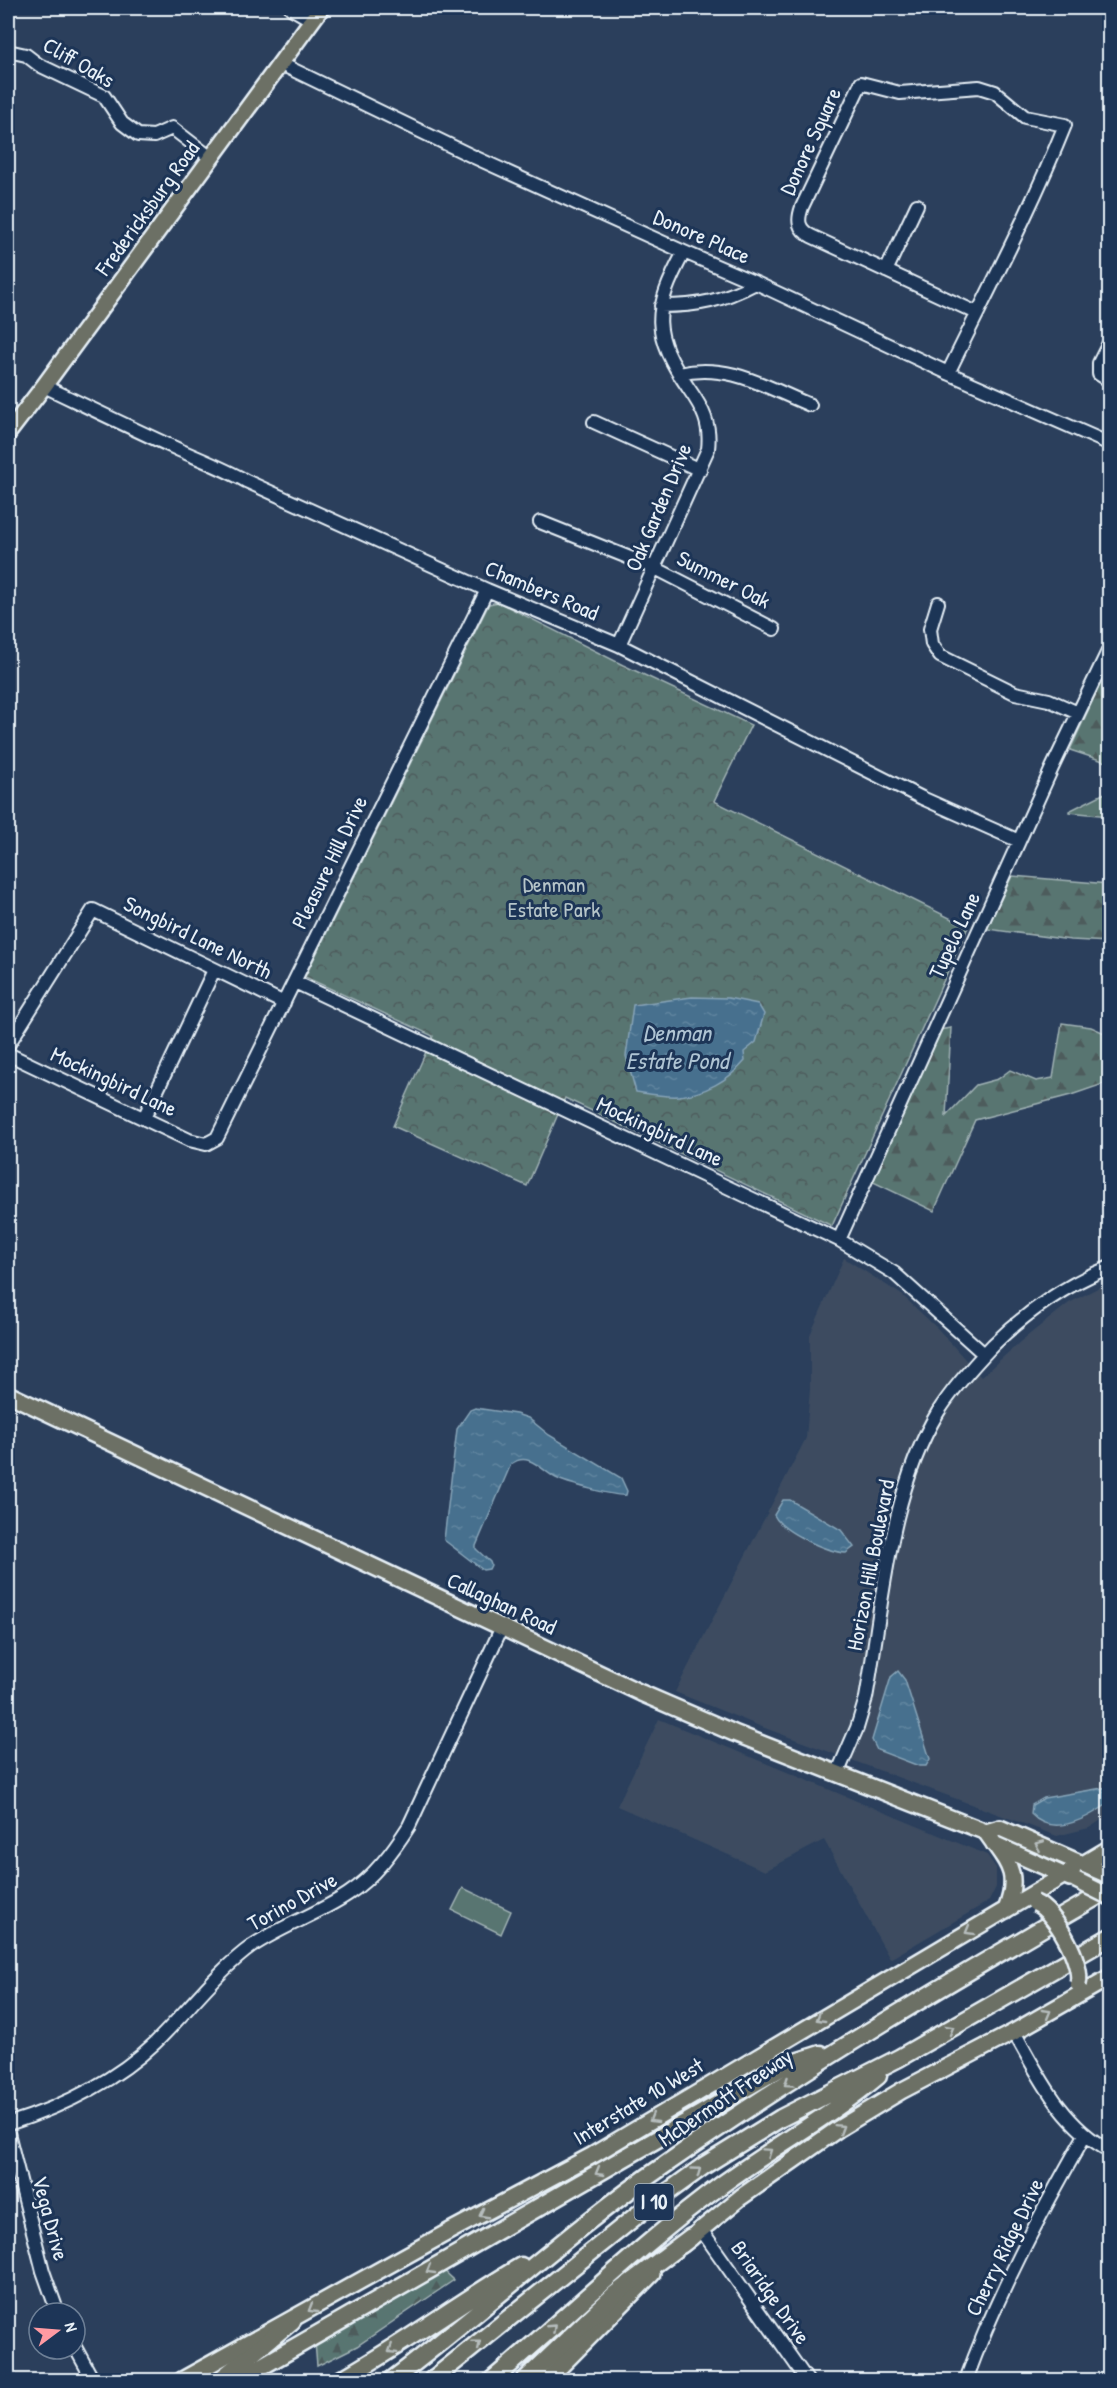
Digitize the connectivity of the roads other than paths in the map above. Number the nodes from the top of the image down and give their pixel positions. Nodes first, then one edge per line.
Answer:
1 (291, 8) edge
2 (316, 11) edge
3 (8, 51) edge
4 (279, 63) junction
5 (211, 158) junction
6 (917, 205) dead end
7 (684, 252) junction
8 (886, 271) junction
9 (756, 283) junction
10 (661, 306) junction
11 (977, 313) junction
12 (1110, 341) edge
13 (948, 373) junction
14 (679, 374) junction
15 (1110, 381) edge
16 (44, 386) junction
17 (810, 405) dead end
18 (594, 422) dead end
19 (8, 433) edge
20 (1110, 444) edge
21 (700, 470) junction
22 (540, 522) dead end
23 (655, 568) junction
24 (487, 590) junction
25 (938, 603) dead end
26 (774, 629) dead end
27 (619, 645) junction
28 (1110, 647) edge
29 (1078, 713) junction
30 (1019, 841) junction
31 (214, 969) junction
32 (295, 982) junction
33 (284, 1003) junction
34 (8, 1045) edge
35 (8, 1054) edge
36 (144, 1118) junction
37 (203, 1143) joint
38 (838, 1240) junction
39 (1110, 1267) edge
40 (984, 1354) junction
41 (8, 1394) edge
42 (502, 1627) junction
43 (837, 1774) junction
44 (990, 1838) junction
45 (1110, 1848) edge
46 (1088, 1866) junction
47 (1110, 1876) edge
48 (1070, 1878) junction
49 (1110, 1889) edge
50 (1110, 1897) edge
51 (1011, 1906) junction
52 (1110, 1937) edge
53 (1110, 1977) edge
54 (1070, 2000) junction
55 (1014, 2032) junction
56 (837, 2050) junction
57 (899, 2058) junction
58 (8, 2124) edge
59 (8, 2133) edge
60 (1085, 2135) junction
61 (1110, 2151) edge
62 (696, 2232) junction
63 (565, 2239) junction
64 (54, 2301) edge
65 (292, 2321) junction
66 (83, 2361) edge
67 (93, 2380) edge
68 (182, 2380) edge
69 (220, 2380) edge
70 (238, 2380) edge
71 (340, 2380) edge
72 (392, 2380) edge
73 (432, 2380) edge
74 (492, 2380) edge
75 (525, 2380) edge
76 (546, 2380) edge
77 (807, 2380) edge
78 (966, 2380) edge

1 - 2 street
2 - 4 main road, Fredericksburg Road
3 - 5 street, Cliff Oaks
4 - 5 main road, Fredericksburg Road
4 - 7 street, Donore Place
5 - 16 main road, Fredericksburg Road
6 - 8 street
7 - 9 street, Donore Place
7 - 10 street, Oak Garden Drive
8 - 11 street, Donore Square
8 - 11 street, Donore Square
9 - 10 street
9 - 13 street, Donore Place
10 - 14 street, Oak Garden Drive
11 - 13 street, Donore Square
12 - 15 street
13 - 20 street, Donore Place
14 - 17 street
14 - 21 street, Oak Garden Drive
16 - 19 main road, Fredericksburg Road
16 - 24 street, Chambers Road
18 - 21 street
21 - 23 street, Oak Garden Drive
22 - 23 street, Summer Oak
23 - 26 street, Summer Oak
23 - 27 street, Oak Garden Drive
24 - 27 street, Chambers Road
24 - 32 street, Pleasure Hill Drive
25 - 29 street
27 - 30 street, Chambers Road
28 - 29 street, Tupelo Lane
29 - 30 street, Tupelo Lane
30 - 38 street, Tupelo Lane
31 - 33 street, Songbird Lane North
31 - 34 street, Songbird Lane North
31 - 36 street
32 - 33 street, Pleasure Hill Drive
32 - 38 street, Mockingbird Lane
33 - 37 street, Pleasure Hill Drive
35 - 36 street, Mockingbird Lane
36 - 37 street, Mockingbird Lane
38 - 40 street, Mockingbird Lane
39 - 40 street, Horizon Hill Boulevard
40 - 43 street, Horizon Hill Boulevard
41 - 42 main road, Callaghan Road
42 - 43 main road, Callaghan Road
42 - 58 street, Torino Drive
43 - 44 main road, Callaghan Road
46 -> 44 main road, Callaghan Road
44 - 48 main road, Callaghan Road
44 - 51 main road
45 - 46 main road, Interstate 10 West
46 - 47 main road, Callaghan Road
46 - 48 main road, Interstate 10 West
48 - 50 main road, Callaghan Road, bridge
48 - 51 main road, Interstate 10 West
49 - 56 highway, McDermott Freeway / I 10
51 - 54 main road, bridge
51 -> 65 main road, Interstate 10 West
57 -> 52 highway, McDermott Freeway / I 10
53 - 54 main road
55 -> 54 main road
55 - 60 street
62 -> 55 main road
56 -> 63 highway, McDermott Freeway / I 10
56 -> 70 highway
73 -> 57 highway, McDermott Freeway / I 10
74 -> 57 highway
59 - 64 street, Vega Drive
60 - 61 street
60 - 78 street, Cherry Ridge Drive
62 - 75 highway
62 - 76 main road
62 - 77 street, Briaridge Drive
63 -> 71 highway
63 - 72 highway, McDermott Freeway / I 10
65 - 68 main road, Interstate 10 West
65 - 69 highway
66 - 67 street

